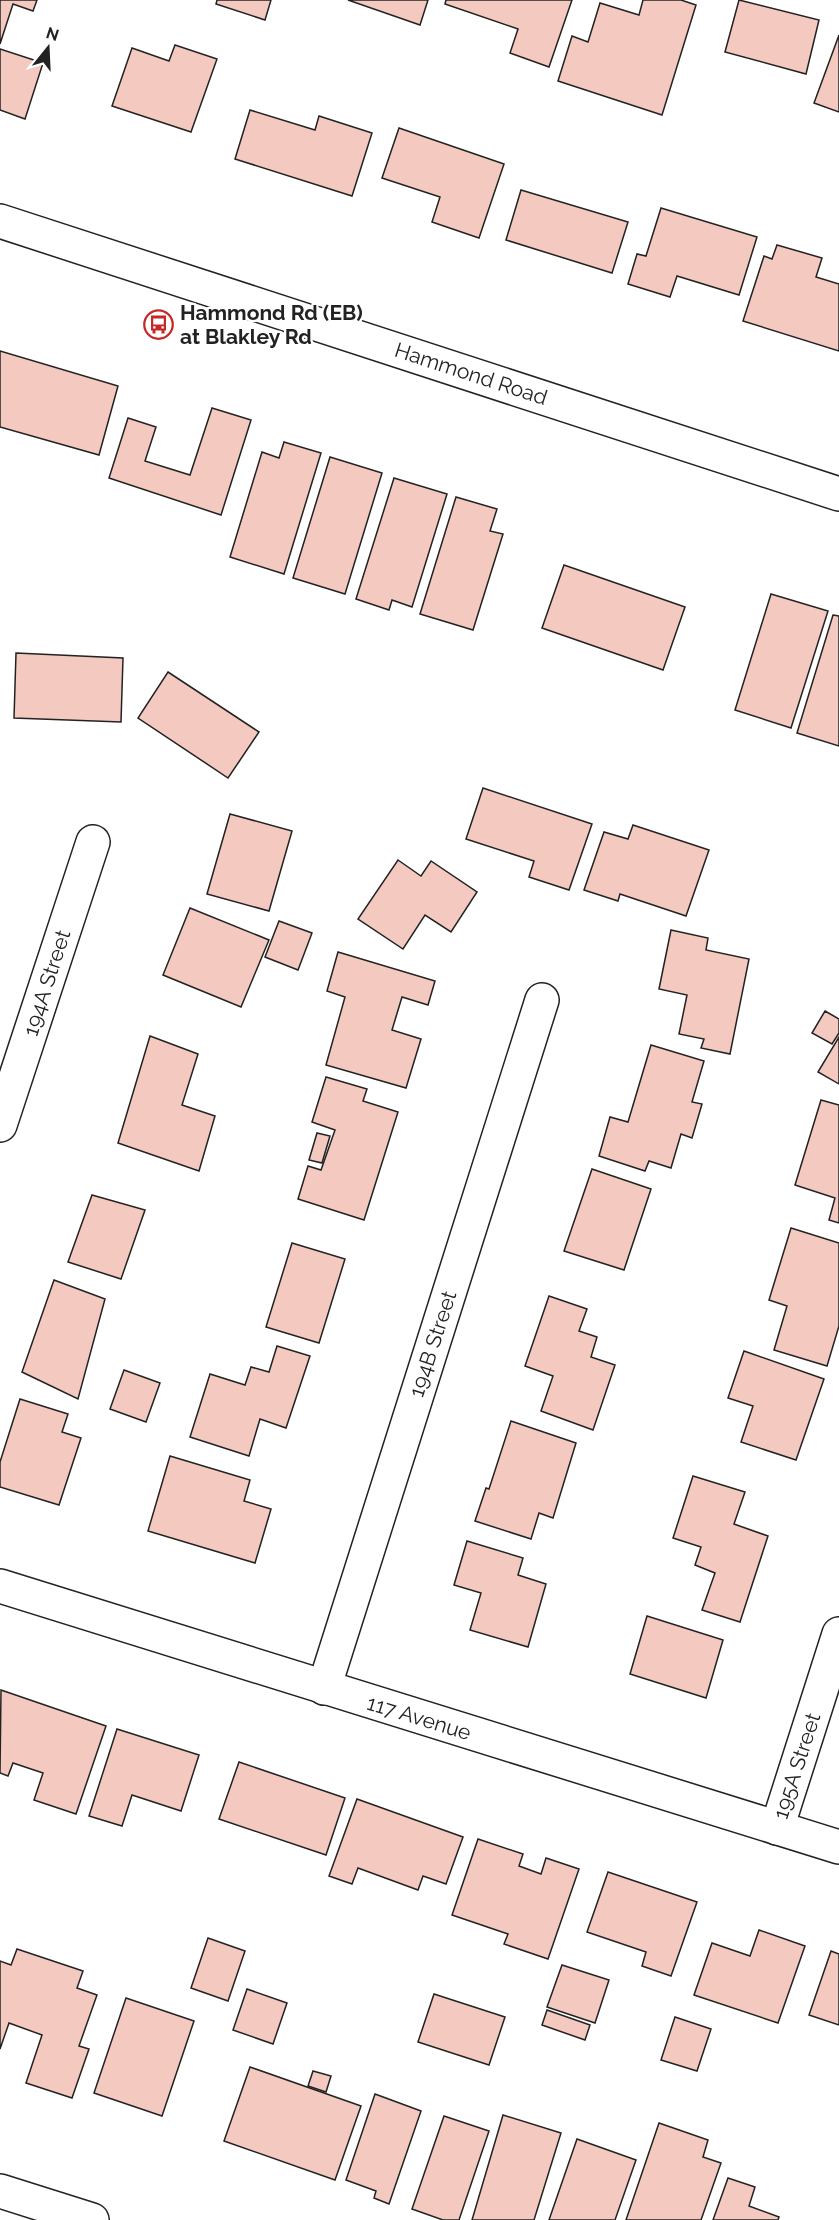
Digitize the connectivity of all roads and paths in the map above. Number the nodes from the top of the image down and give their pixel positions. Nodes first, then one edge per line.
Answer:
1 (0, 221) edge
2 (839, 494) edge
3 (93, 842) dead end
4 (542, 1000) dead end
5 (0, 1125) edge
6 (0, 1586) edge
7 (839, 1634) edge
8 (324, 1688) junction
9 (777, 1828) junction
10 (839, 1847) edge
11 (0, 2191) edge
12 (92, 2220) edge

1 - 2 street, Hammond Road
3 - 5 street, 194A Street
4 - 8 street, 194B Street
6 - 8 street, 117 Avenue
7 - 9 street, 195A Street
8 - 9 street, 117 Avenue
9 - 10 street, 117 Avenue
11 - 12 street

